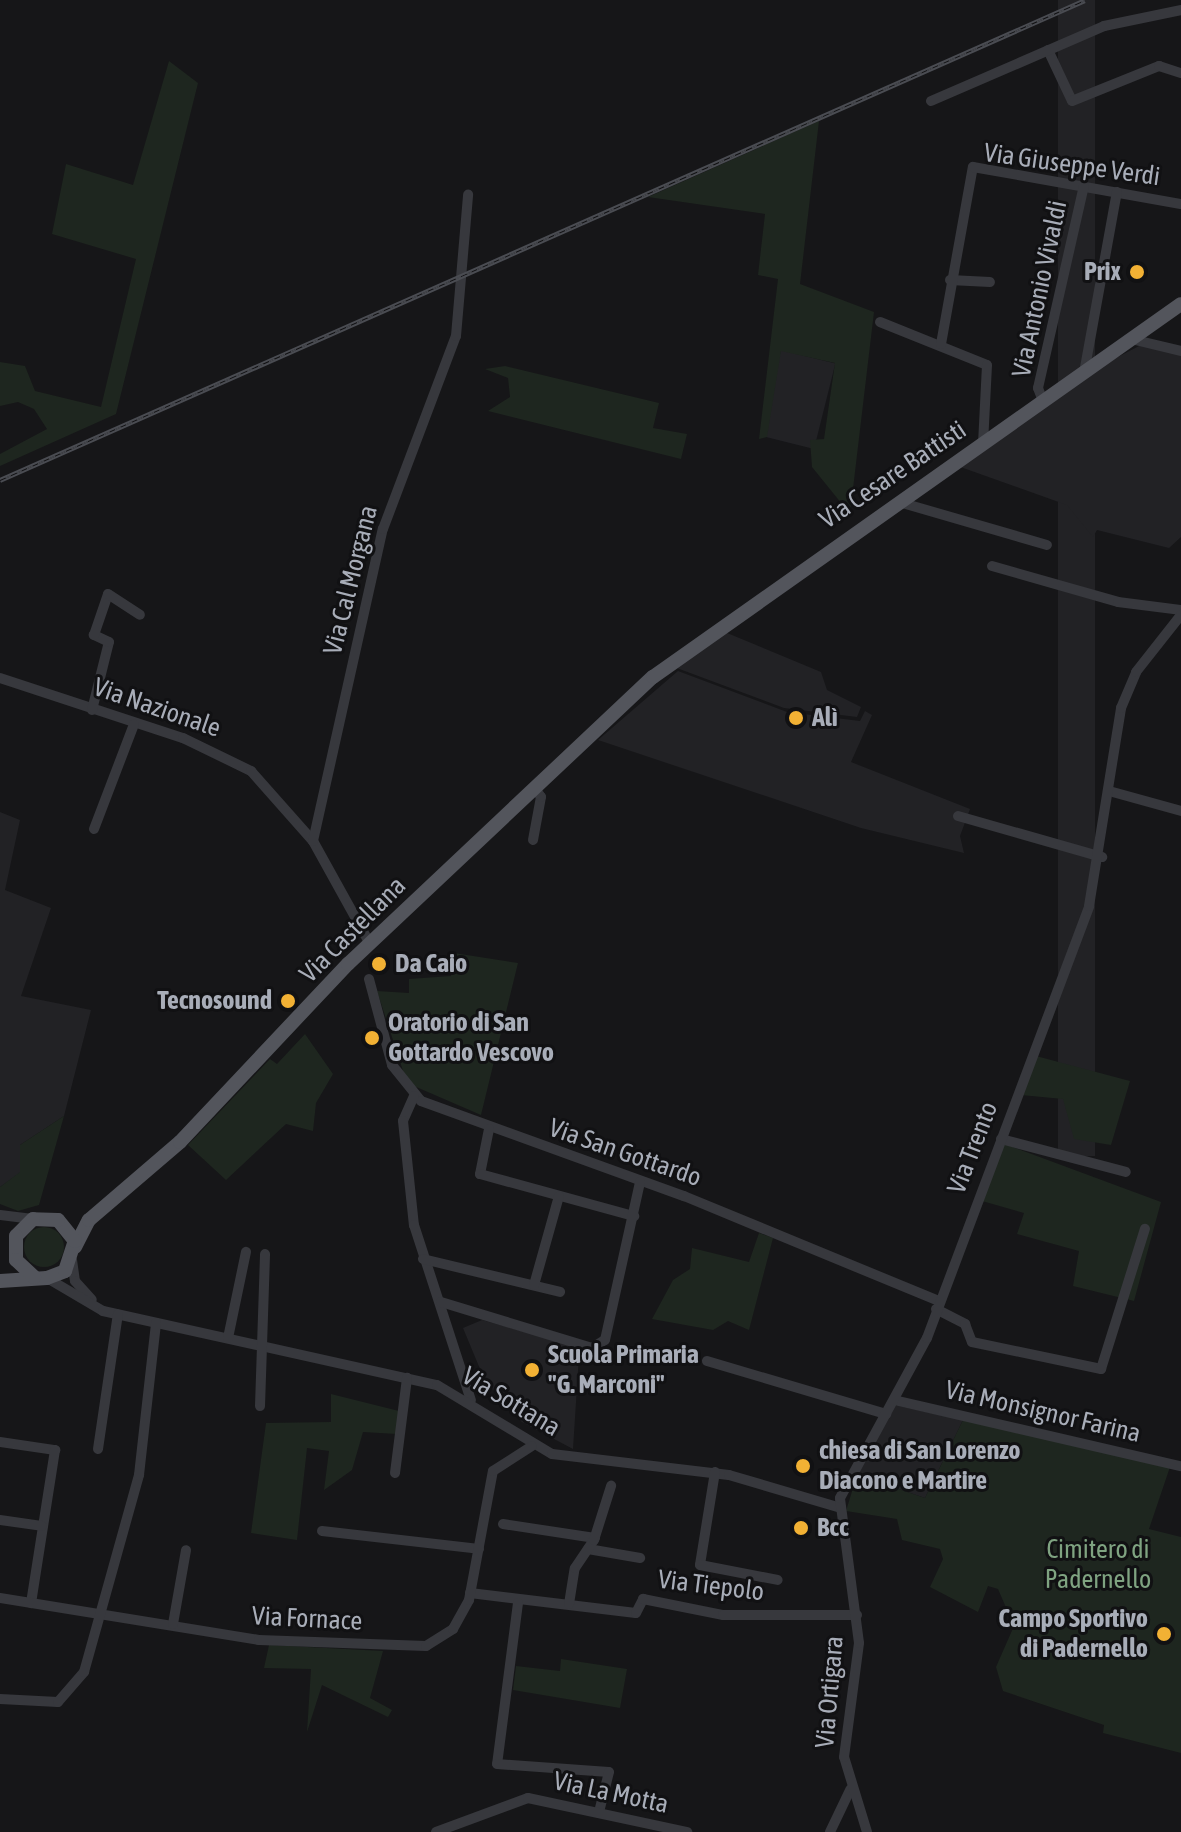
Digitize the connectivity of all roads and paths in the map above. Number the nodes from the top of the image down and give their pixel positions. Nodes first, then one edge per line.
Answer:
1 (1181, 10) edge
2 (1048, 50) junction
3 (1181, 73) edge
4 (931, 101) dead end
5 (1084, 186) junction
6 (1117, 192) junction
7 (468, 195) dead end
8 (1181, 204) edge
9 (950, 280) junction
10 (990, 282) dead end
11 (1181, 304) edge
12 (880, 322) dead end
13 (1131, 339) junction
14 (941, 344) junction
15 (1181, 351) edge
16 (1084, 373) junction
17 (1043, 401) junction
18 (982, 436) junction
19 (898, 502) junction
20 (1047, 545) dead end
21 (992, 566) dead end
22 (1181, 612) edge
23 (140, 615) dead end
24 (0, 678) edge
25 (636, 692) joint
26 (92, 710) junction
27 (134, 724) junction
28 (534, 787) junction
29 (1109, 791) junction
30 (1181, 811) edge
31 (958, 816) dead end
32 (94, 829) dead end
33 (533, 840) dead end
34 (313, 841) junction
35 (1102, 857) junction
36 (361, 926) junction
37 (370, 944) junction
38 (348, 964) junction
39 (369, 979) dead end
40 (414, 1096) junction
41 (489, 1129) junction
42 (1001, 1139) junction
43 (1126, 1172) dead end
44 (640, 1182) junction
45 (559, 1196) junction
46 (106, 1204) junction
47 (634, 1216) junction
48 (0, 1217) edge
49 (33, 1219) junction
50 (58, 1220) junction
51 (1145, 1229) dead end
52 (14, 1246) junction
53 (246, 1252) dead end
54 (74, 1254) junction
55 (265, 1254) dead end
56 (423, 1259) junction
57 (40, 1277) junction
58 (0, 1278) edge
59 (534, 1285) junction
60 (560, 1292) dead end
61 (441, 1302) junction
62 (937, 1305) junction
63 (116, 1314) junction
64 (156, 1323) junction
65 (228, 1338) junction
66 (263, 1346) junction
67 (707, 1361) dead end
68 (407, 1378) junction
69 (471, 1400) junction
70 (894, 1400) junction
71 (260, 1406) dead end
72 (886, 1414) junction
73 (0, 1442) edge
74 (532, 1446) junction
75 (98, 1449) dead end
76 (1181, 1466) edge
77 (715, 1472) junction
78 (395, 1473) dead end
79 (611, 1486) dead end
80 (838, 1507) junction
81 (0, 1520) edge
82 (503, 1524) dead end
83 (42, 1526) junction
84 (322, 1531) dead end
85 (595, 1538) junction
86 (479, 1549) junction
87 (588, 1549) junction
88 (186, 1550) dead end
89 (640, 1558) dead end
90 (778, 1580) dead end
91 (470, 1593) junction
92 (0, 1598) edge
93 (31, 1603) junction
94 (518, 1603) junction
95 (569, 1604) junction
96 (105, 1614) junction
97 (857, 1615) junction
98 (173, 1624) junction
99 (0, 1699) edge
100 (850, 1790) junction
101 (599, 1812) junction
102 (436, 1832) edge
103 (687, 1832) edge
104 (830, 1832) edge
105 (867, 1832) edge

1 - 2 street
2 - 3 street
2 - 4 street
5 - 6 street, Via Giuseppe Verdi
5 - 9 street, Via Giuseppe Verdi
5 - 17 street, Via Antonio Vivaldi
6 - 8 street, Via Giuseppe Verdi
6 - 16 street
7 - 34 street, Via Cal Morgana
9 - 10 street
9 - 14 street, Via Giuseppe Verdi
11 - 13 main road, Via Cesare Battisti
12 - 14 street
13 - 15 street
13 - 16 main road, Via Cesare Battisti
14 - 18 street
16 - 17 main road, Via Cesare Battisti
17 - 18 main road, Via Cesare Battisti
18 - 19 main road, Via Cesare Battisti
19 - 20 street
19 - 25 main road, Via Cesare Battisti
21 - 22 street
22 - 29 street, Via Trento
23 - 26 street
24 - 26 street, Via Nazionale
25 - 28 main road, Via Castellana
26 - 27 street, Via Nazionale
27 - 32 street
27 - 34 street, Via Nazionale
28 - 33 street
28 - 37 main road, Via Castellana
29 - 30 street
29 - 35 street, Via Trento
31 - 35 street
34 - 36 street, Via Nazionale
35 - 42 street, Via Trento
36 - 37 street, Via Nazionale
36 - 38 street
37 - 38 main road, Via Castellana
38 - 46 main road, Via Castellana
39 - 40 street
40 - 41 street, Via San Gottardo
40 - 56 street
41 - 44 street, Via San Gottardo
41 - 45 street
42 - 43 street
42 - 62 street, Via Trento
44 - 47 street
44 - 62 street, Via San Gottardo
45 - 47 street
45 - 59 street
46 - 50 main road, Via Castellana
46 - 54 main road, Via Castellana
47 - 61 street
48 - 49 street
48 - 52 street
49 - 50 main road
49 - 52 main road
50 - 54 main road
51 - 62 street, Via San Gottardo
52 - 57 main road
52 - 58 main road
53 - 65 street
54 - 57 main road
54 - 63 street, Via Sottana
55 - 66 street
56 - 59 street
56 - 61 street
57 - 58 main road
57 - 63 street, Via Sottana
59 - 60 street
61 - 69 street
62 - 70 street, Via Trento
63 - 64 street, Via Sottana
63 - 75 street
64 - 65 street, Via Sottana
64 - 96 street
65 - 66 street, Via Sottana
66 - 68 street, Via Sottana
66 - 71 street
67 - 72 street
68 - 69 street, Via Sottana
68 - 78 street
69 - 74 street, Via Sottana
70 - 72 street, Via Trento
70 - 76 street, Via Monsignor Farina
72 - 80 street, Via Trento
73 - 83 street
74 - 77 street, Via Sottana
74 - 86 street, Via Fornace
77 - 80 street, Via Sottana
77 - 90 street
79 - 85 street
80 - 97 street, Via Ortigara
81 - 83 street
82 - 85 street
83 - 93 street
84 - 86 street
85 - 87 street
86 - 91 street, Via Fornace
87 - 89 street, Via Tiepolo
87 - 95 street
88 - 98 street
91 - 94 street, Via Tiepolo
91 - 98 street, Via Fornace
92 - 93 street, Via Fornace
93 - 96 street, Via Fornace
94 - 95 street, Via Tiepolo
94 - 101 street
95 - 97 street, Via Tiepolo
96 - 98 street, Via Fornace
96 - 99 street
97 - 100 street, Via Ortigara
100 - 104 street
100 - 105 street, Via Ortigara
101 - 102 street, Via La Motta
101 - 103 street, Via La Motta

